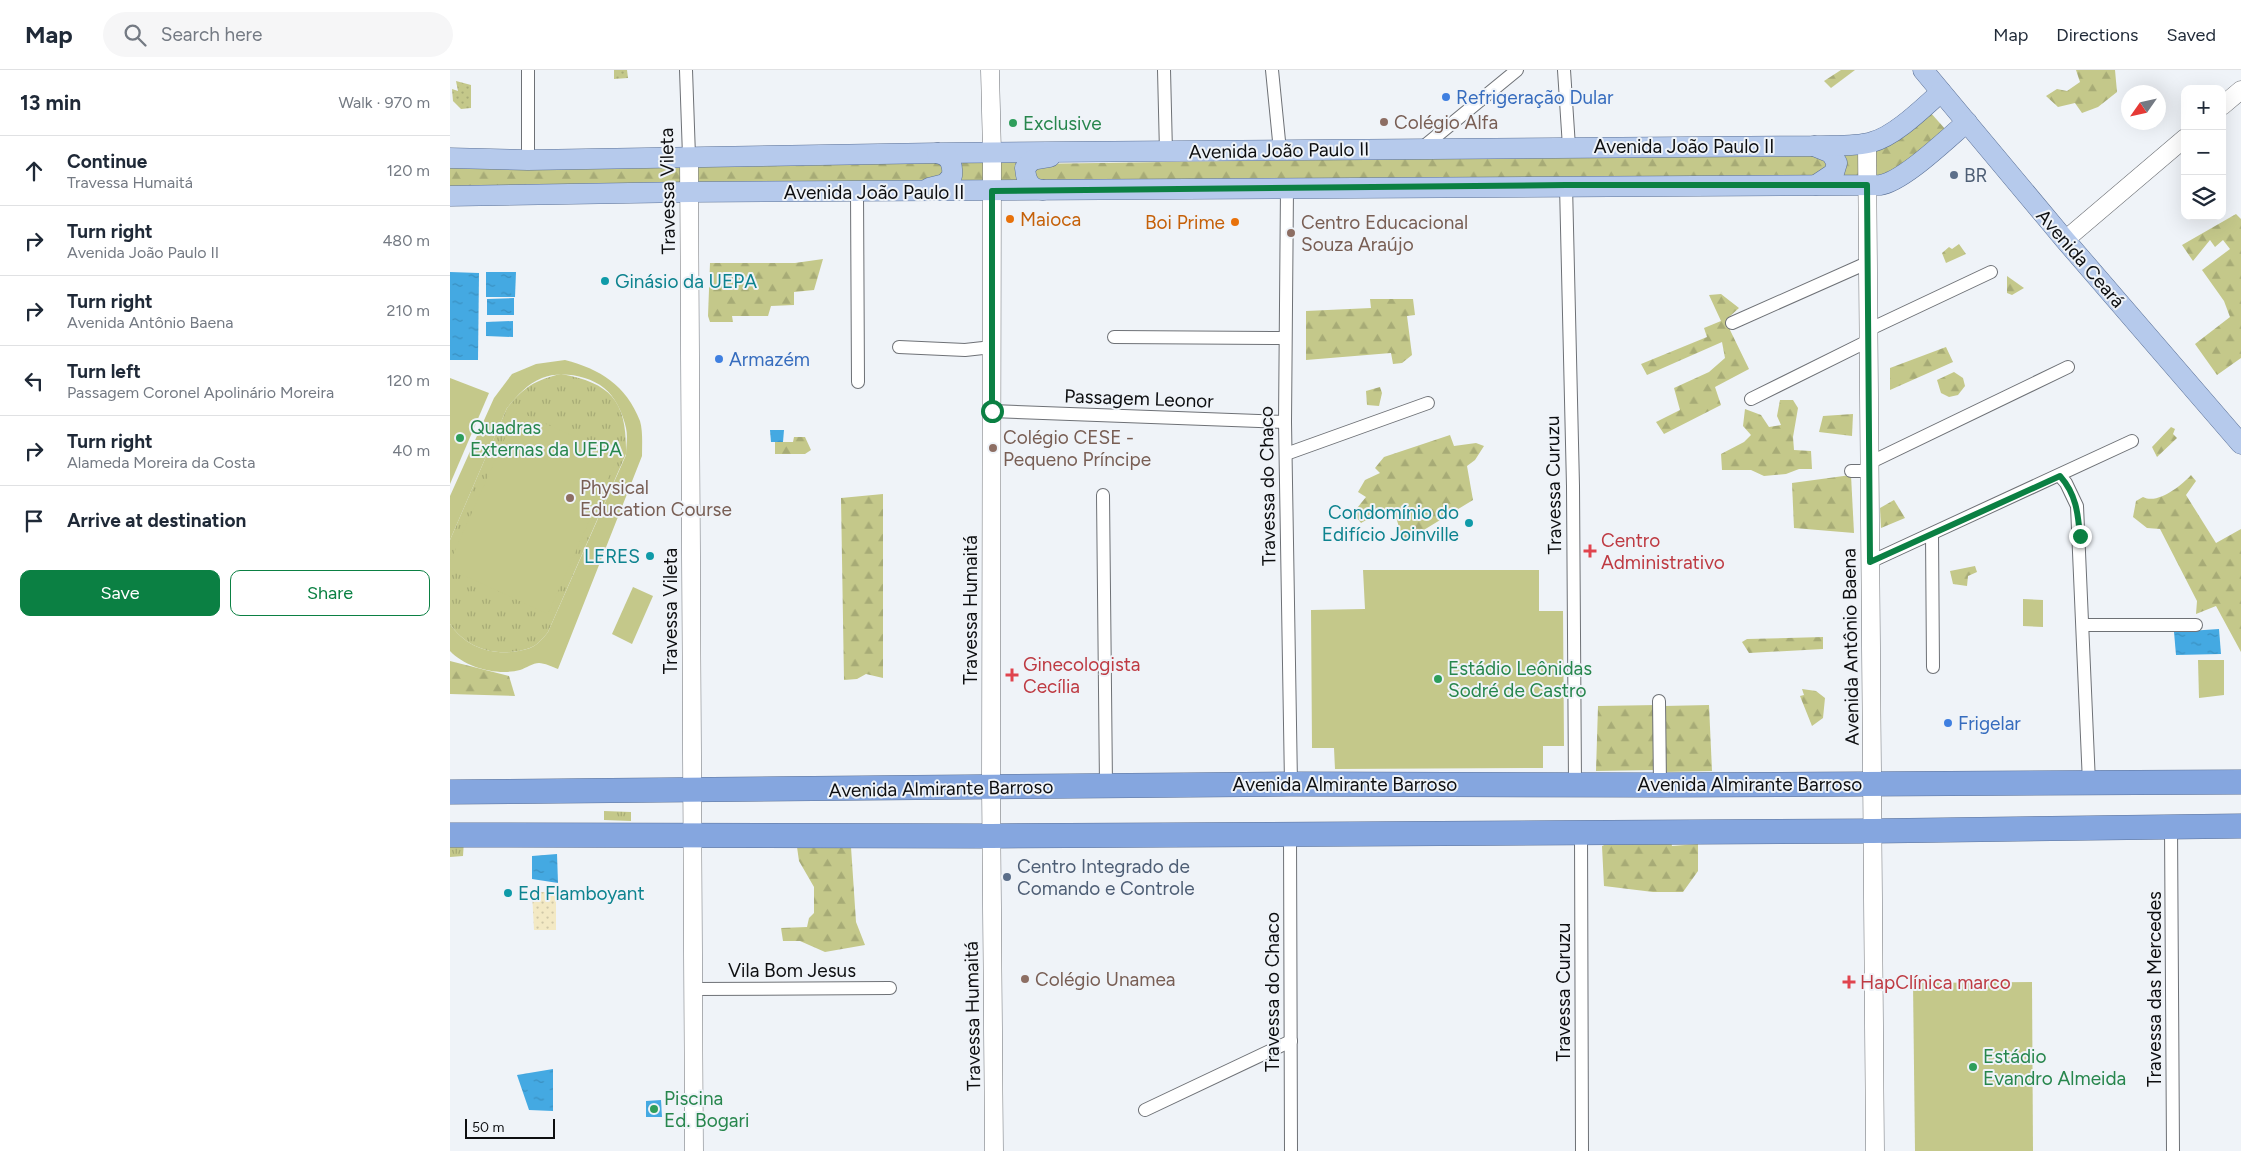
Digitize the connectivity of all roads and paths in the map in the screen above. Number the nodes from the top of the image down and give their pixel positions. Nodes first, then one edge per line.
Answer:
1 (528, 70) edge
2 (686, 70) edge
3 (990, 70) edge
4 (1164, 70) edge
5 (1272, 70) edge
6 (1517, 70) edge
7 (1564, 70) edge
8 (1923, 70) edge
9 (2241, 90) edge
10 (1941, 92) junction
11 (2226, 103) edge
12 (1967, 122) junction
13 (2181, 141) edge
14 (1867, 143) junction
15 (1814, 146) junction
16 (1569, 147) junction
17 (1422, 148) junction
18 (1280, 151) junction
19 (992, 152) junction
20 (1060, 152) junction
21 (1166, 152) junction
22 (937, 153) junction
23 (689, 156) junction
24 (450, 158) edge
25 (528, 160) junction
26 (1816, 184) junction
27 (1566, 185) junction
28 (1867, 185) junction
29 (1287, 188) junction
30 (1043, 190) junction
31 (992, 191) junction
32 (690, 192) junction
33 (856, 192) junction
34 (915, 192) junction
35 (450, 196) edge
36 (2065, 240) junction
37 (1867, 263) junction
38 (1991, 272) dead end
39 (1732, 323) dead end
40 (1868, 335) junction
41 (1114, 337) dead end
42 (1284, 338) junction
43 (899, 347) dead end
44 (992, 347) junction
45 (2068, 367) dead end
46 (858, 382) dead end
47 (1751, 399) dead end
48 (1428, 403) dead end
49 (992, 411) junction
50 (1285, 422) junction
51 (2132, 441) dead end
52 (2241, 444) edge
53 (1286, 454) junction
54 (1869, 467) junction
55 (1851, 471) dead end
56 (2060, 476) junction
57 (1103, 496) dead end
58 (1932, 534) junction
59 (1870, 562) junction
60 (2083, 625) junction
61 (2196, 625) dead end
62 (1933, 667) dead end
63 (1659, 702) dead end
64 (2241, 782) edge
65 (2089, 783) junction
66 (1291, 784) junction
67 (1575, 784) junction
68 (1872, 784) junction
69 (1660, 785) junction
70 (990, 786) junction
71 (1106, 786) junction
72 (691, 791) junction
73 (450, 792) edge
74 (2171, 826) junction
75 (2241, 826) edge
76 (1873, 831) junction
77 (1582, 832) junction
78 (1290, 834) junction
79 (450, 835) edge
80 (692, 836) junction
81 (991, 836) junction
82 (890, 988) dead end
83 (693, 990) junction
84 (1291, 1041) junction
85 (1145, 1110) dead end
86 (694, 1151) edge
87 (994, 1151) edge
88 (1292, 1151) edge
89 (1582, 1151) edge
90 (1875, 1151) edge
91 (2173, 1151) edge

1 - 25 street
2 - 23 street, Travessa Vileta
3 - 19 street, Travessa Humaitá
4 - 21 street
5 - 18 street
6 - 17 street
7 - 16 street
8 - 10 main road, Avenida Ceará
9 - 11 street
10 - 12 main road, Avenida Ceará
10 - 14 main road, Avenida João Paulo II
12 - 28 main road, Avenida João Paulo II
12 - 36 main road, Avenida Ceará
13 - 36 street
14 - 15 main road, Avenida João Paulo II
14 - 28 street, Avenida Antônio Baena
15 - 16 main road, Avenida João Paulo II
15 - 26 main road
16 - 17 main road, Avenida João Paulo II
17 - 18 main road, Avenida João Paulo II
18 - 21 main road, Avenida João Paulo II
19 - 20 main road, Avenida João Paulo II
19 - 22 main road, Avenida João Paulo II
19 - 31 street, Travessa Humaitá
20 - 21 main road, Avenida João Paulo II
20 - 30 main road
22 - 23 main road, Avenida João Paulo II
22 - 34 main road
23 - 25 main road, Avenida João Paulo II
23 - 32 street, Travessa Vileta
24 - 25 main road, Avenida João Paulo II
26 - 27 main road, Avenida João Paulo II
26 - 28 main road, Avenida João Paulo II
27 - 29 main road, Avenida João Paulo II
27 - 67 street, Travessa Curuzu
28 - 37 street, Avenida Antônio Baena
29 - 30 main road, Avenida João Paulo II
29 - 42 street, Travessa do Chaco
30 - 31 main road, Avenida João Paulo II
31 - 34 main road, Avenida João Paulo II
31 - 44 street, Travessa Humaitá
32 - 33 main road, Avenida João Paulo II
32 - 35 main road, Avenida João Paulo II
32 - 72 street, Travessa Vileta
33 - 34 main road, Avenida João Paulo II
33 - 46 street
36 - 52 main road, Avenida Ceará
37 - 39 street
37 - 40 street, Avenida Antônio Baena
38 - 40 street
40 - 47 street
40 - 54 street, Avenida Antônio Baena
41 - 42 street
42 - 50 street, Travessa do Chaco
43 - 44 street
44 - 49 street, Travessa Humaitá
45 - 54 street
48 - 53 street
49 - 50 street, Passagem Leonor
49 - 70 street, Travessa Humaitá
50 - 53 street, Travessa do Chaco
51 - 56 street
53 - 66 street, Travessa do Chaco
54 - 55 street
54 - 59 street, Avenida Antônio Baena
56 - 58 street
56 - 60 street
57 - 71 street
58 - 59 street
58 - 62 street
59 - 68 street, Avenida Antônio Baena
60 - 61 street
60 - 65 street
63 - 69 street
64 - 65 highway, Avenida Almirante Barroso
65 - 68 highway, Avenida Almirante Barroso
66 - 67 highway, Avenida Almirante Barroso
66 - 71 highway, Avenida Almirante Barroso
67 - 69 highway, Avenida Almirante Barroso
68 - 69 highway, Avenida Almirante Barroso
68 - 76 street, Avenida Antônio Baena
70 - 71 highway, Avenida Almirante Barroso
70 - 72 highway, Avenida Almirante Barroso
70 - 81 street, Travessa Humaitá
72 - 73 highway, Avenida Almirante Barroso
72 - 80 street, Travessa Vileta
74 - 75 highway
74 - 76 highway
74 - 91 street, Travessa das Mercedes
76 - 77 highway
76 - 90 street, Avenida Antônio Baena
77 - 78 highway
77 - 89 street, Travessa Curuzu
78 - 81 highway
78 - 84 street, Travessa do Chaco
79 - 80 highway
80 - 81 highway
80 - 83 street, Travessa Vileta
81 - 87 street, Travessa Humaitá
82 - 83 street, Vila Bom Jesus
83 - 86 street, Travessa Vileta
84 - 85 street
84 - 88 street, Travessa do Chaco

